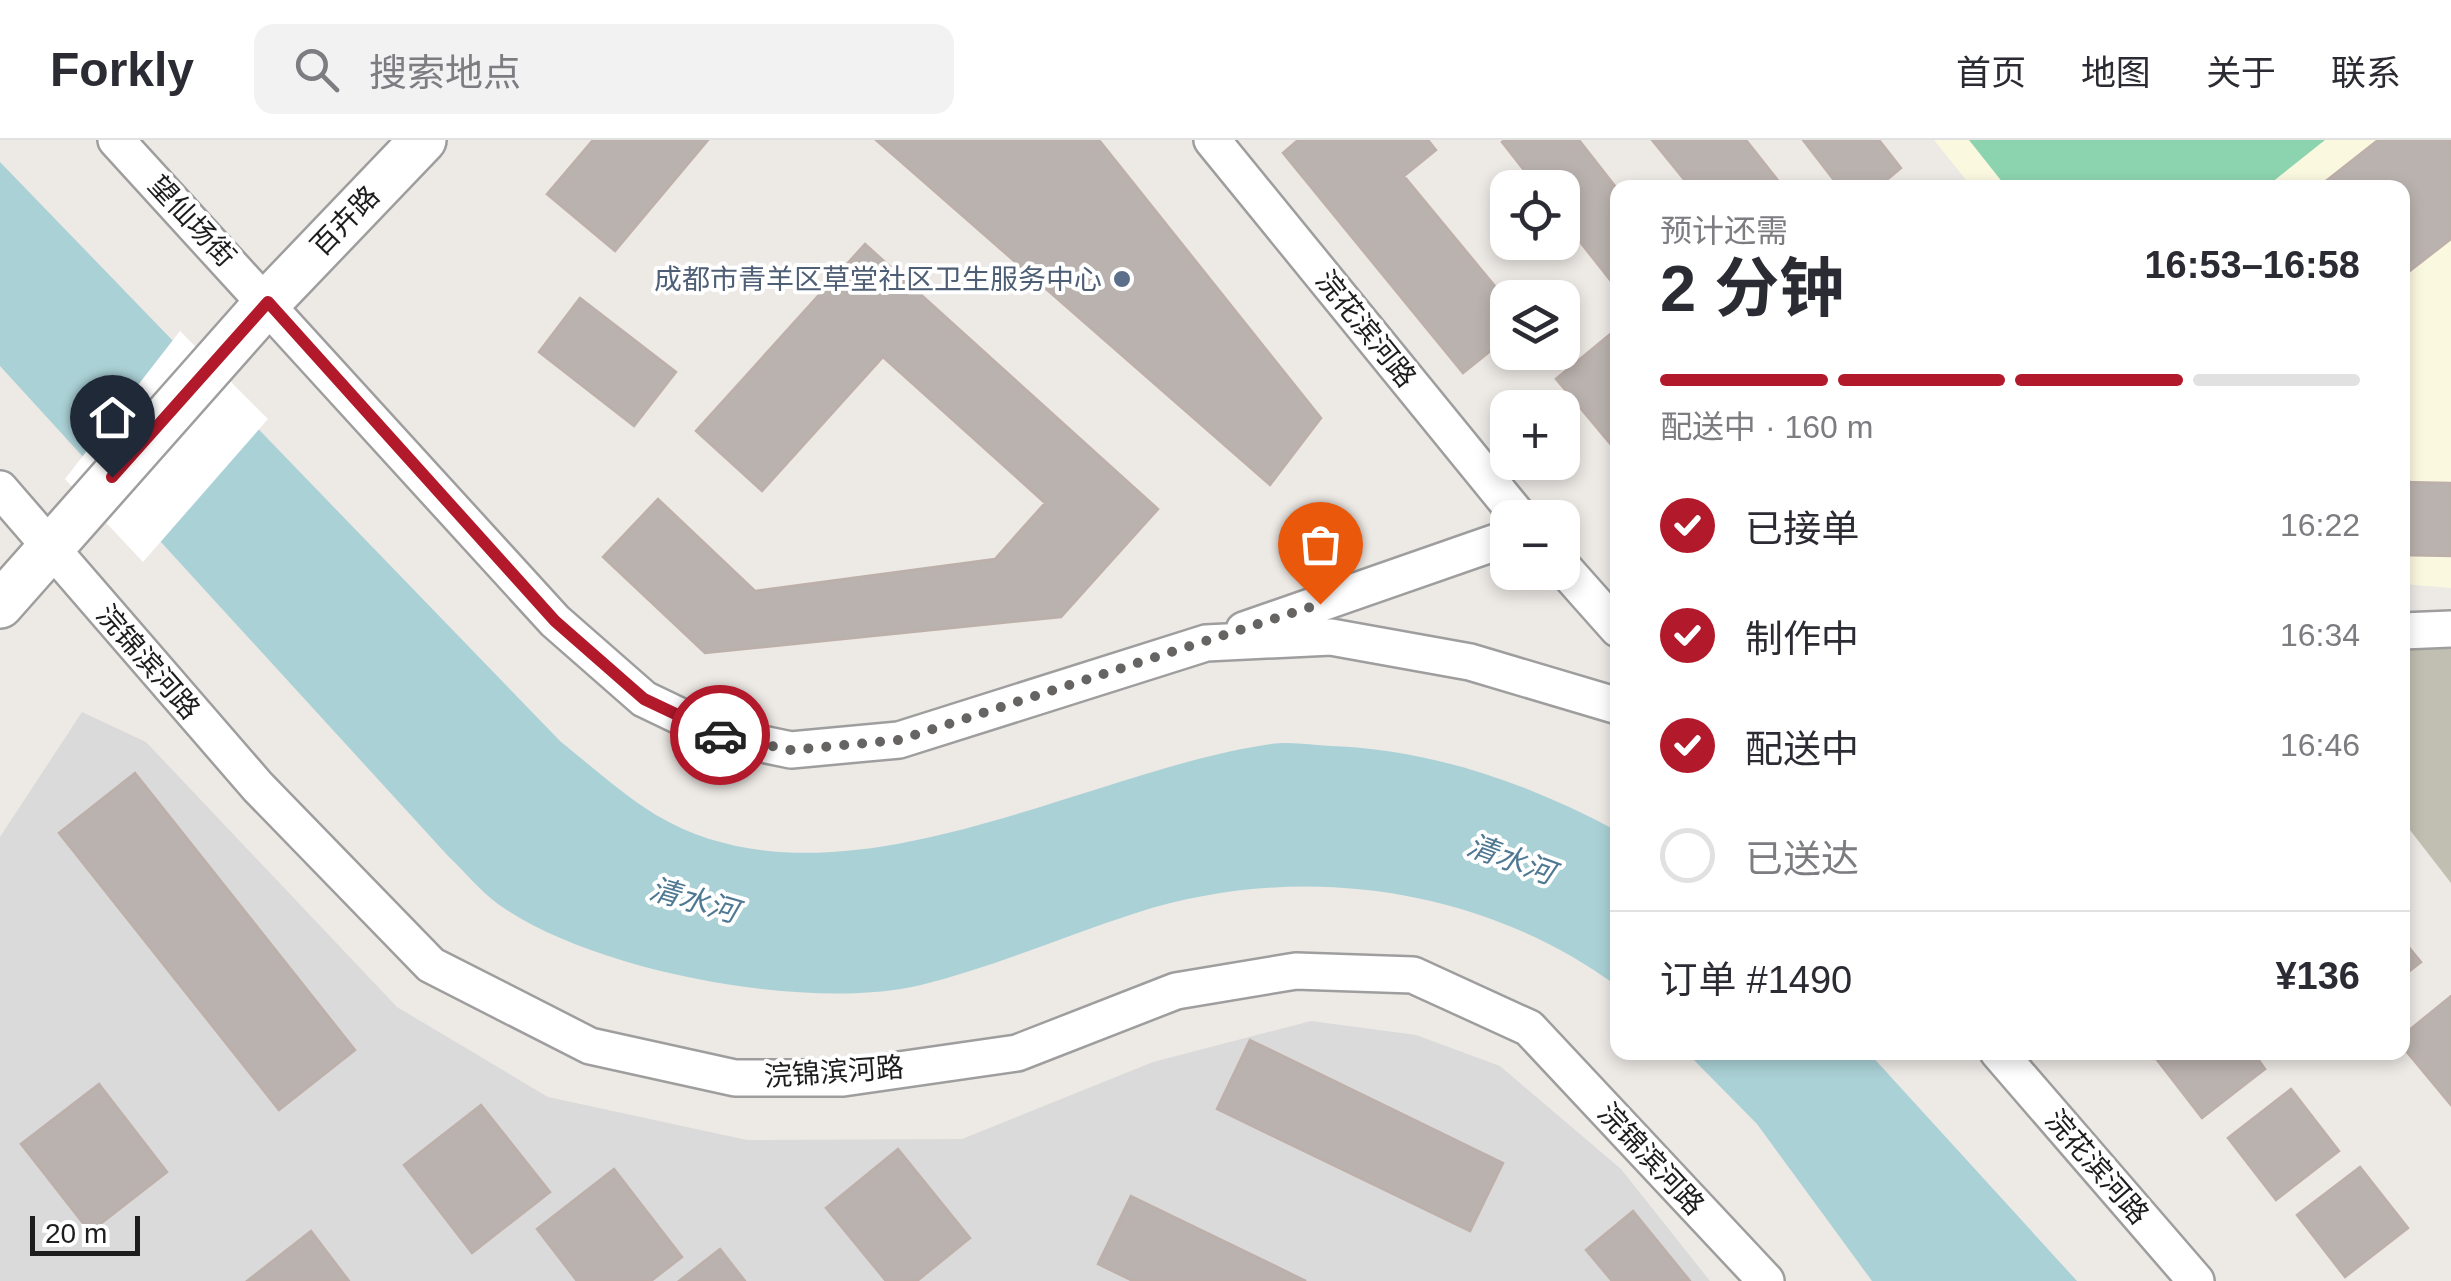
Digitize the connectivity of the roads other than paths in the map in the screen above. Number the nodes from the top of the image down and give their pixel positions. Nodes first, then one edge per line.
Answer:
1 (116, 140) edge
2 (423, 140) edge
3 (1218, 142) edge
4 (268, 302) junction
5 (0, 490) edge
6 (1506, 500) edge
7 (1490, 544) edge
8 (48, 547) junction
9 (1580, 586) edge
10 (0, 604) edge
11 (1610, 620) edge
12 (2451, 629) edge
13 (2410, 631) edge
14 (1206, 643) junction
15 (1610, 704) edge
16 (2005, 1060) edge
17 (1766, 1281) edge
18 (2196, 1281) edge

1 - 4 street, 望仙场街
2 - 4 street, 百卉路
3 - 6 street, 浣花滨河路
4 - 8 street, 百卉路
4 - 14 street
5 - 8 street, 浣锦滨河路
7 - 14 street
8 - 10 street, 百卉路
8 - 17 street, 浣锦滨河路
9 - 11 street
12 - 13 street
14 - 15 street
16 - 18 street, 浣花滨河路

